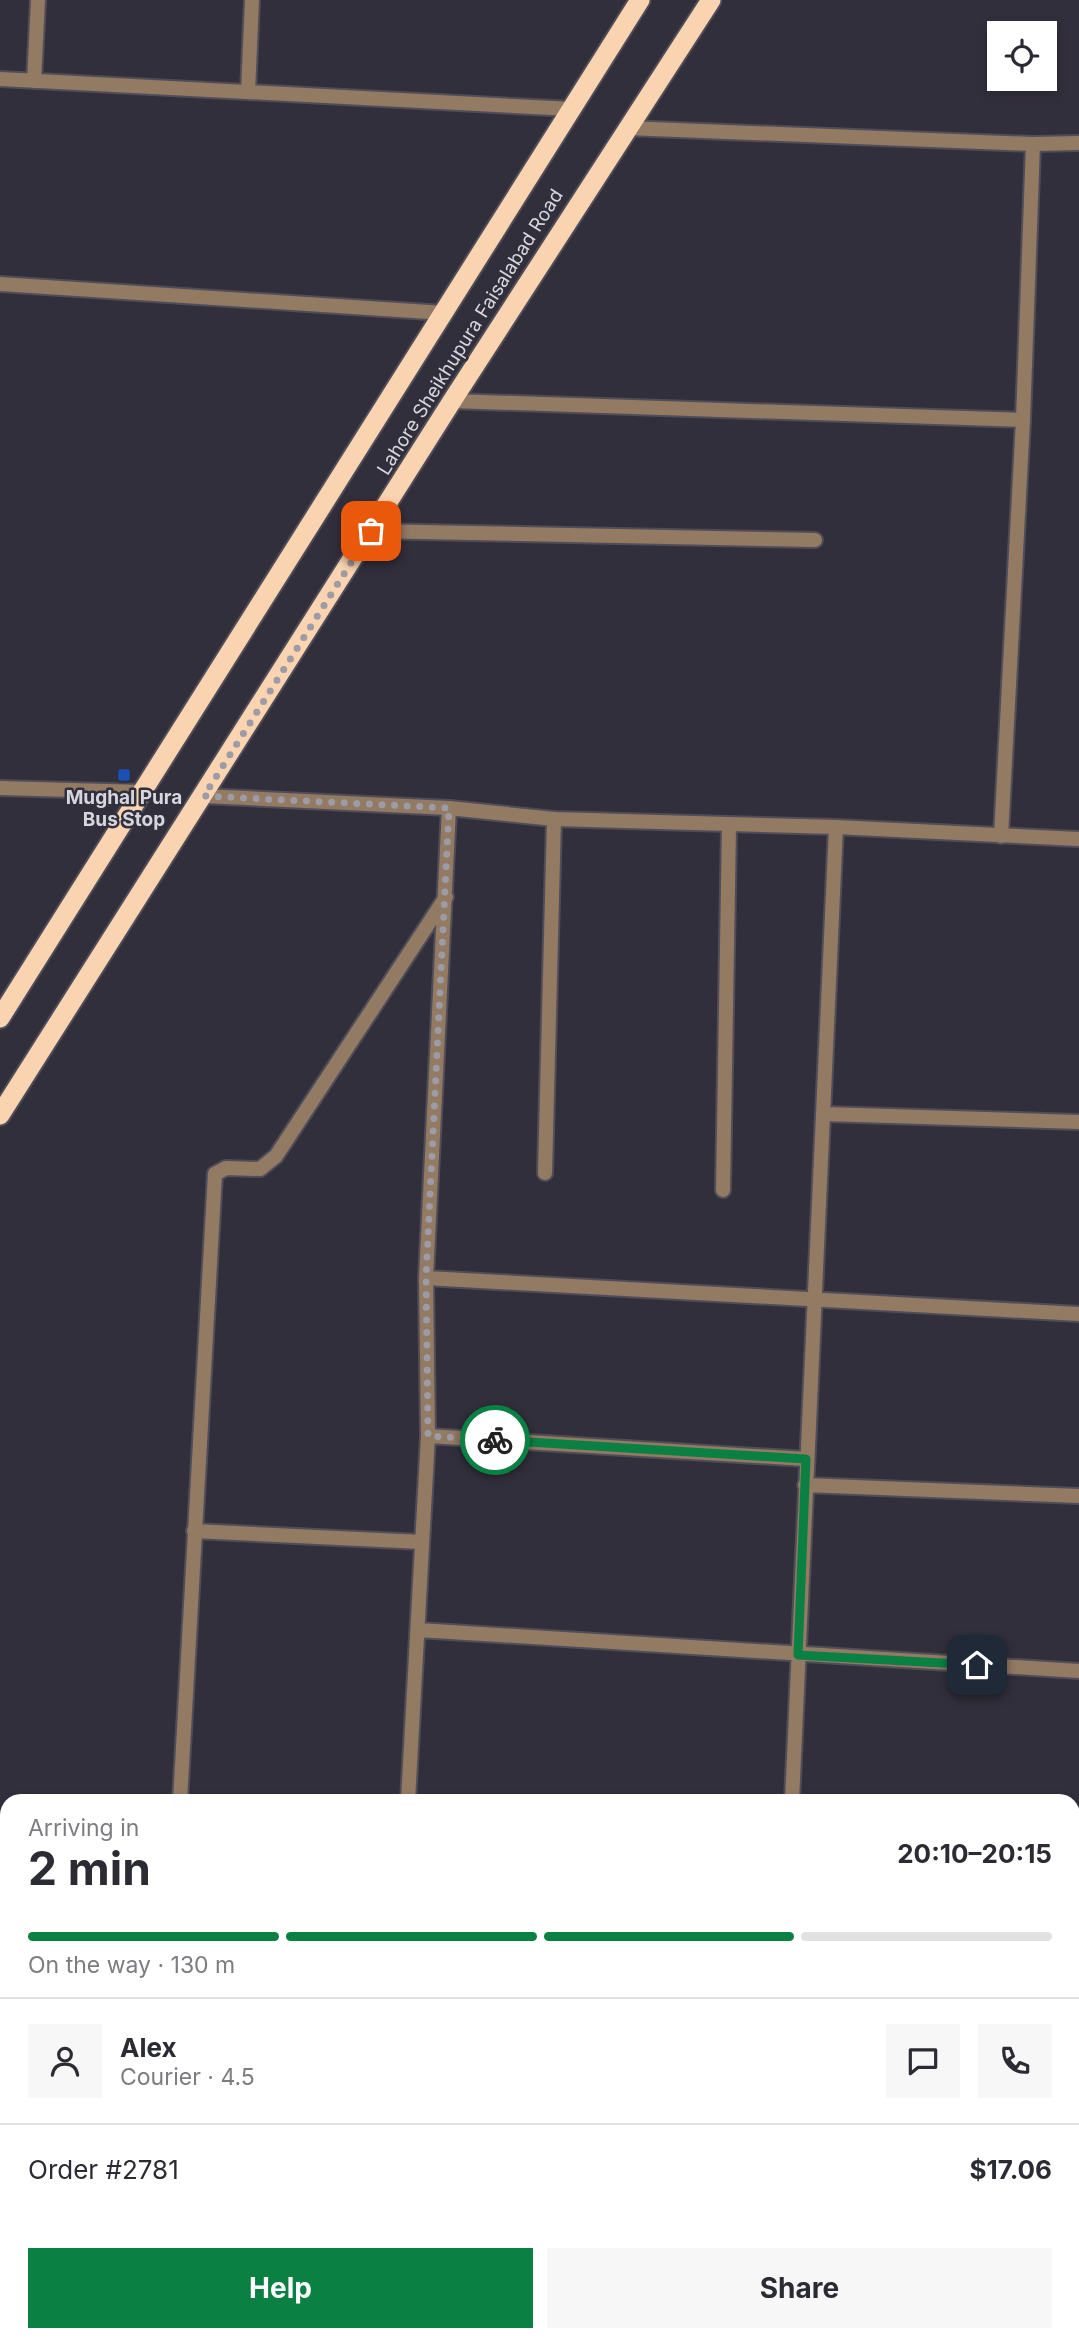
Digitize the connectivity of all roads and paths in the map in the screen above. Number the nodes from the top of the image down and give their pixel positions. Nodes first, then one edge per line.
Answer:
1 (38, 0) edge
2 (253, 0) edge
3 (640, 0) edge
4 (711, 0) edge
5 (0, 79) edge
6 (34, 81) junction
7 (248, 92) junction
8 (572, 109) junction
9 (627, 128) junction
10 (1079, 143) edge
11 (1033, 144) junction
12 (0, 285) edge
13 (444, 313) junction
14 (453, 401) junction
15 (1023, 420) junction
16 (371, 531) junction
17 (815, 540) dead end
18 (0, 788) edge
19 (143, 792) junction
20 (204, 796) junction
21 (449, 808) junction
22 (555, 819) junction
23 (729, 825) junction
24 (836, 827) junction
25 (1001, 835) junction
26 (1079, 839) edge
27 (446, 897) junction
28 (1, 1014) edge
29 (825, 1114) junction
30 (0, 1115) edge
31 (1079, 1122) edge
32 (545, 1173) dead end
33 (723, 1190) dead end
34 (426, 1278) junction
35 (816, 1299) junction
36 (1079, 1314) edge
37 (428, 1436) junction
38 (806, 1459) junction
39 (804, 1485) junction
40 (1079, 1496) edge
41 (194, 1531) junction
42 (422, 1542) junction
43 (418, 1630) junction
44 (798, 1655) junction
45 (1079, 1671) edge
46 (180, 1794) edge
47 (408, 1794) edge
48 (792, 1794) edge

1 - 6 street
2 - 7 street
3 - 8 highway, Lahore Sheikhupura Faisalabad Road
4 - 9 highway, Lahore Sheikhupura Faisalabad Road
5 - 6 street
6 - 7 street
7 - 8 street
8 - 13 highway, Lahore Sheikhupura Faisalabad Road
9 - 11 street
9 - 14 highway, Lahore Sheikhupura Faisalabad Road
10 - 11 street
11 - 15 street
12 - 13 street
13 - 19 highway, Lahore Sheikhupura Faisalabad Road
14 - 15 street
14 - 16 highway, Lahore Sheikhupura Faisalabad Road
15 - 25 street
16 - 17 street
16 - 20 highway, Lahore Sheikhupura Faisalabad Road
18 - 19 street
19 - 28 highway, Lahore Sheikhupura Faisalabad Road
20 - 21 street
20 - 30 highway, Lahore Sheikhupura Faisalabad Road
21 - 22 street
21 - 27 street
22 - 23 street
22 - 32 street
23 - 24 street
23 - 33 street
24 - 25 street
24 - 29 street
25 - 26 street
27 - 34 street
27 - 41 street
29 - 31 street
29 - 35 street
34 - 35 street
34 - 37 street
35 - 36 street
35 - 38 street
37 - 38 street
37 - 42 street
38 - 39 street
39 - 40 street
39 - 44 street
41 - 42 street
41 - 46 street
42 - 43 street
43 - 44 street
43 - 47 street
44 - 45 street
44 - 48 street

